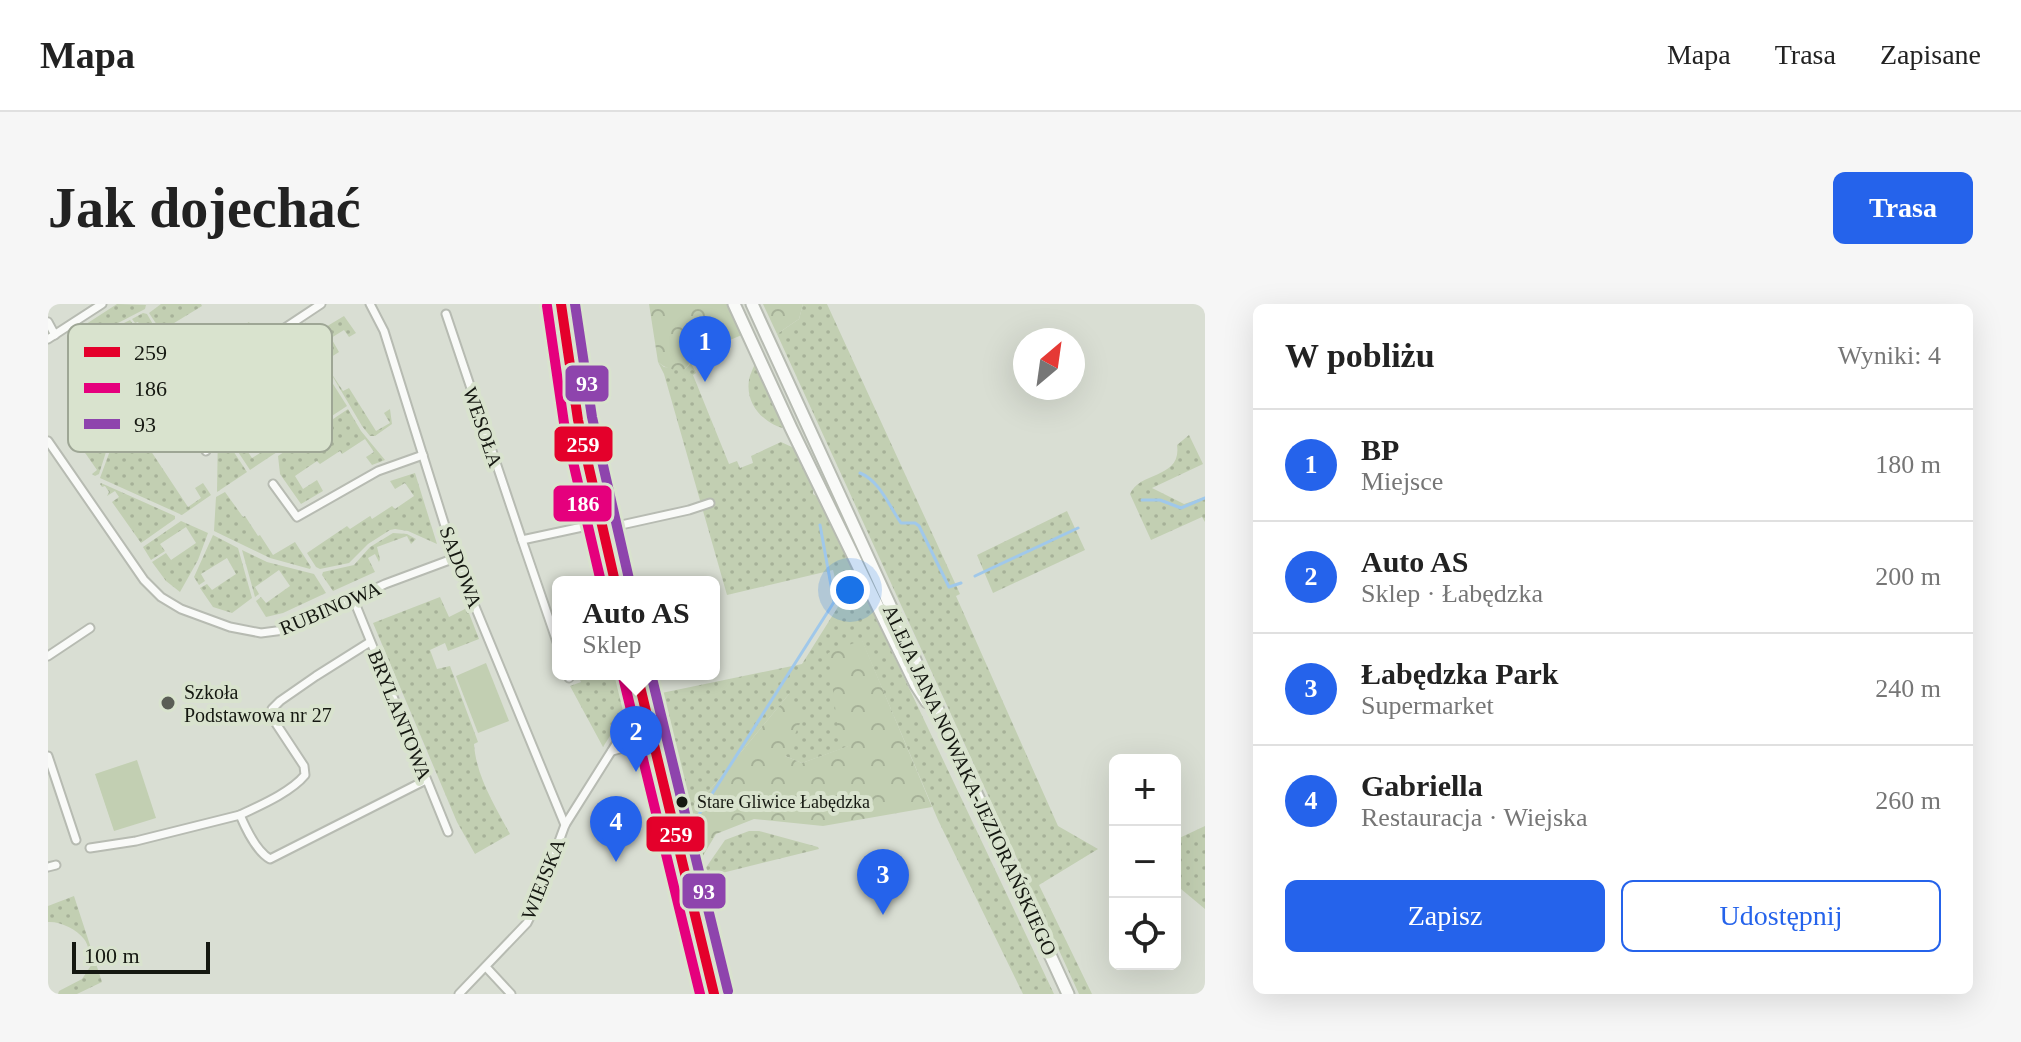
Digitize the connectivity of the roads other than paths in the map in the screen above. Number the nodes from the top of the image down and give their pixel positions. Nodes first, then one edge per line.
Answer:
1 (102, 304) edge
2 (321, 304) edge
3 (370, 304) edge
4 (561, 304) edge
5 (734, 304) edge
6 (752, 304) edge
7 (446, 314) dead end
8 (48, 322) edge
9 (71, 324) edge
10 (291, 324) edge
11 (68, 326) edge
12 (51, 337) edge
13 (48, 441) edge
14 (423, 455) junction
15 (273, 484) dead end
16 (710, 503) dead end
17 (602, 526) junction
18 (522, 540) junction
19 (455, 558) junction
20 (614, 576) edge
21 (353, 598) junction
22 (90, 628) dead end
23 (552, 628) edge
24 (370, 642) junction
25 (48, 656) edge
26 (638, 680) edge
27 (643, 700) junction
28 (633, 721) junction
29 (649, 725) junction
30 (952, 743) junction
31 (634, 745) junction
32 (612, 751) junction
33 (48, 756) edge
34 (657, 760) junction
35 (426, 780) junction
36 (240, 815) junction
37 (565, 825) junction
38 (448, 832) dead end
39 (76, 840) dead end
40 (90, 848) dead end
41 (486, 967) junction
42 (459, 994) edge
43 (511, 994) edge
44 (714, 994) edge
45 (1068, 994) edge

1 - 9 street
2 - 10 street
3 - 14 street, SADOWA
4 - 17 street
5 - 30 main road
6 - 30 main road, ALEJA JANA NOWAKA-JEZIORAŃSKIEGO
7 - 18 street, WESOŁA
8 - 12 street
11 - 12 street
13 - 21 street, RUBINOWA
14 - 15 street
14 - 19 street, SADOWA
16 - 17 street
17 - 18 street
17 - 20 street
18 - 23 street, WESOŁA
19 - 21 street, RUBINOWA
19 - 37 street, SADOWA
21 - 24 street, BRYLANTOWA
22 - 25 street
24 - 35 street, BRYLANTOWA
24 - 36 street
26 - 27 street
27 - 28 street, WIEJSKA
27 - 29 street
28 - 29 street
28 - 32 street, WIEJSKA
29 - 31 street
29 - 34 street
30 - 45 main road, ALEJA JANA NOWAKA-JEZIORAŃSKIEGO
31 - 32 street
31 - 34 street
32 - 37 street, WIEJSKA
33 - 39 street
34 - 44 street
35 - 36 street
35 - 38 street, BRYLANTOWA
36 - 40 street
37 - 41 street, WIEJSKA
41 - 42 street, WIEJSKA
41 - 43 street

